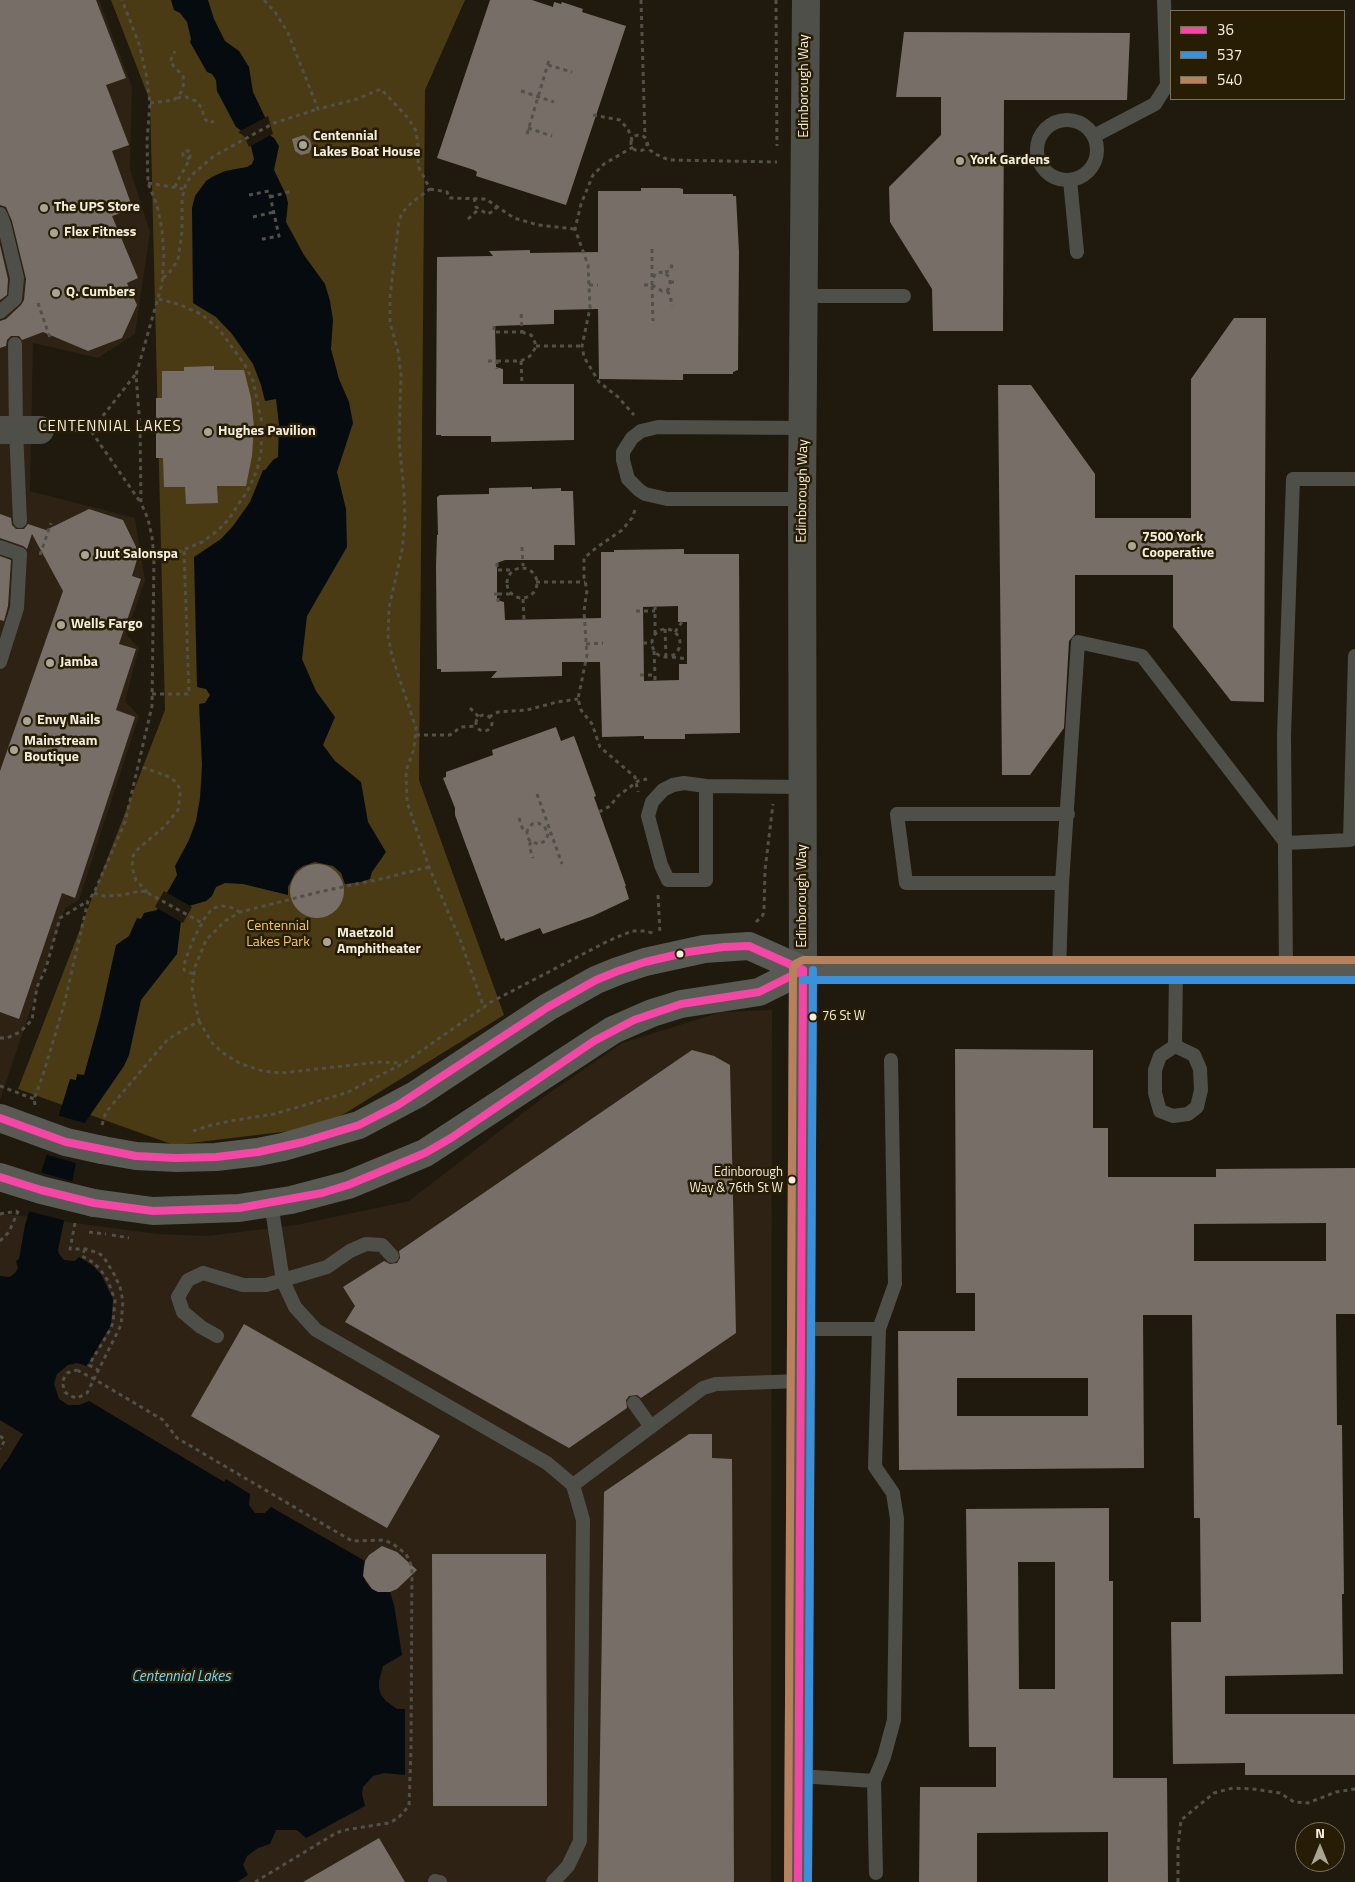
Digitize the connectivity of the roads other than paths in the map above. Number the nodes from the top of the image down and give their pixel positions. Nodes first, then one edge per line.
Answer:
1 (806, 0) edge
2 (1164, 0) edge
3 (1094, 136) junction
4 (1070, 180) junction
5 (0, 214) edge
6 (4, 240) edge
7 (1077, 252) dead end
8 (805, 296) junction
9 (904, 296) dead end
10 (0, 312) edge
11 (15, 344) dead end
12 (804, 428) junction
13 (19, 430) edge
14 (1355, 479) edge
15 (802, 499) junction
16 (20, 521) dead end
17 (0, 547) edge
18 (1355, 656) edge
19 (0, 662) edge
20 (706, 786) junction
21 (802, 787) junction
22 (1068, 814) junction
23 (1286, 843) junction
24 (1062, 883) junction
25 (803, 970) junction
26 (1059, 970) junction
27 (1176, 970) junction
28 (1286, 970) junction
29 (1355, 970) edge
30 (1175, 1046) junction
31 (891, 1060) dead end
32 (0, 1118) edge
33 (0, 1178) edge
34 (272, 1203) junction
35 (392, 1256) dead end
36 (283, 1280) junction
37 (800, 1329) junction
38 (878, 1329) junction
39 (217, 1336) dead end
40 (800, 1381) junction
41 (634, 1403) dead end
42 (651, 1427) junction
43 (573, 1485) junction
44 (799, 1776) junction
45 (874, 1781) junction
46 (876, 1873) dead end
47 (553, 1882) edge
48 (798, 1882) edge

1 - 8 street, Edinborough Way
2 - 3 lane
3 - 4 lane
3 - 4 lane
4 - 7 lane
5 - 6 lane
6 - 10 lane
8 - 9 lane
8 - 12 street, Edinborough Way
11 - 13 lane
12 - 15 street, Edinborough Way
12 - 15 lane
13 - 16 lane
14 - 23 lane
15 - 21 street, Edinborough Way
17 - 19 lane
18 - 23 lane
20 - 20 lane
20 - 21 lane
21 - 25 street, Edinborough Way
22 - 23 lane
22 - 24 lane
22 - 24 lane
23 - 28 lane
24 - 26 lane
25 - 26 street
25 - 32 street, bridge
25 - 34 street
25 - 37 street, Edinborough Way
26 - 27 street
27 - 28 street
27 - 30 lane
28 - 29 street
30 - 30 lane
31 - 38 lane
33 - 34 street, bridge
34 - 36 lane
35 - 36 lane
36 - 39 lane
36 - 43 lane
37 - 38 lane
37 - 40 street, Edinborough Way
38 - 45 lane
40 - 42 lane
40 - 44 street, Edinborough Way
41 - 42 lane
42 - 43 lane
43 - 47 lane
44 - 45 lane
44 - 48 street, Edinborough Way
45 - 46 lane

